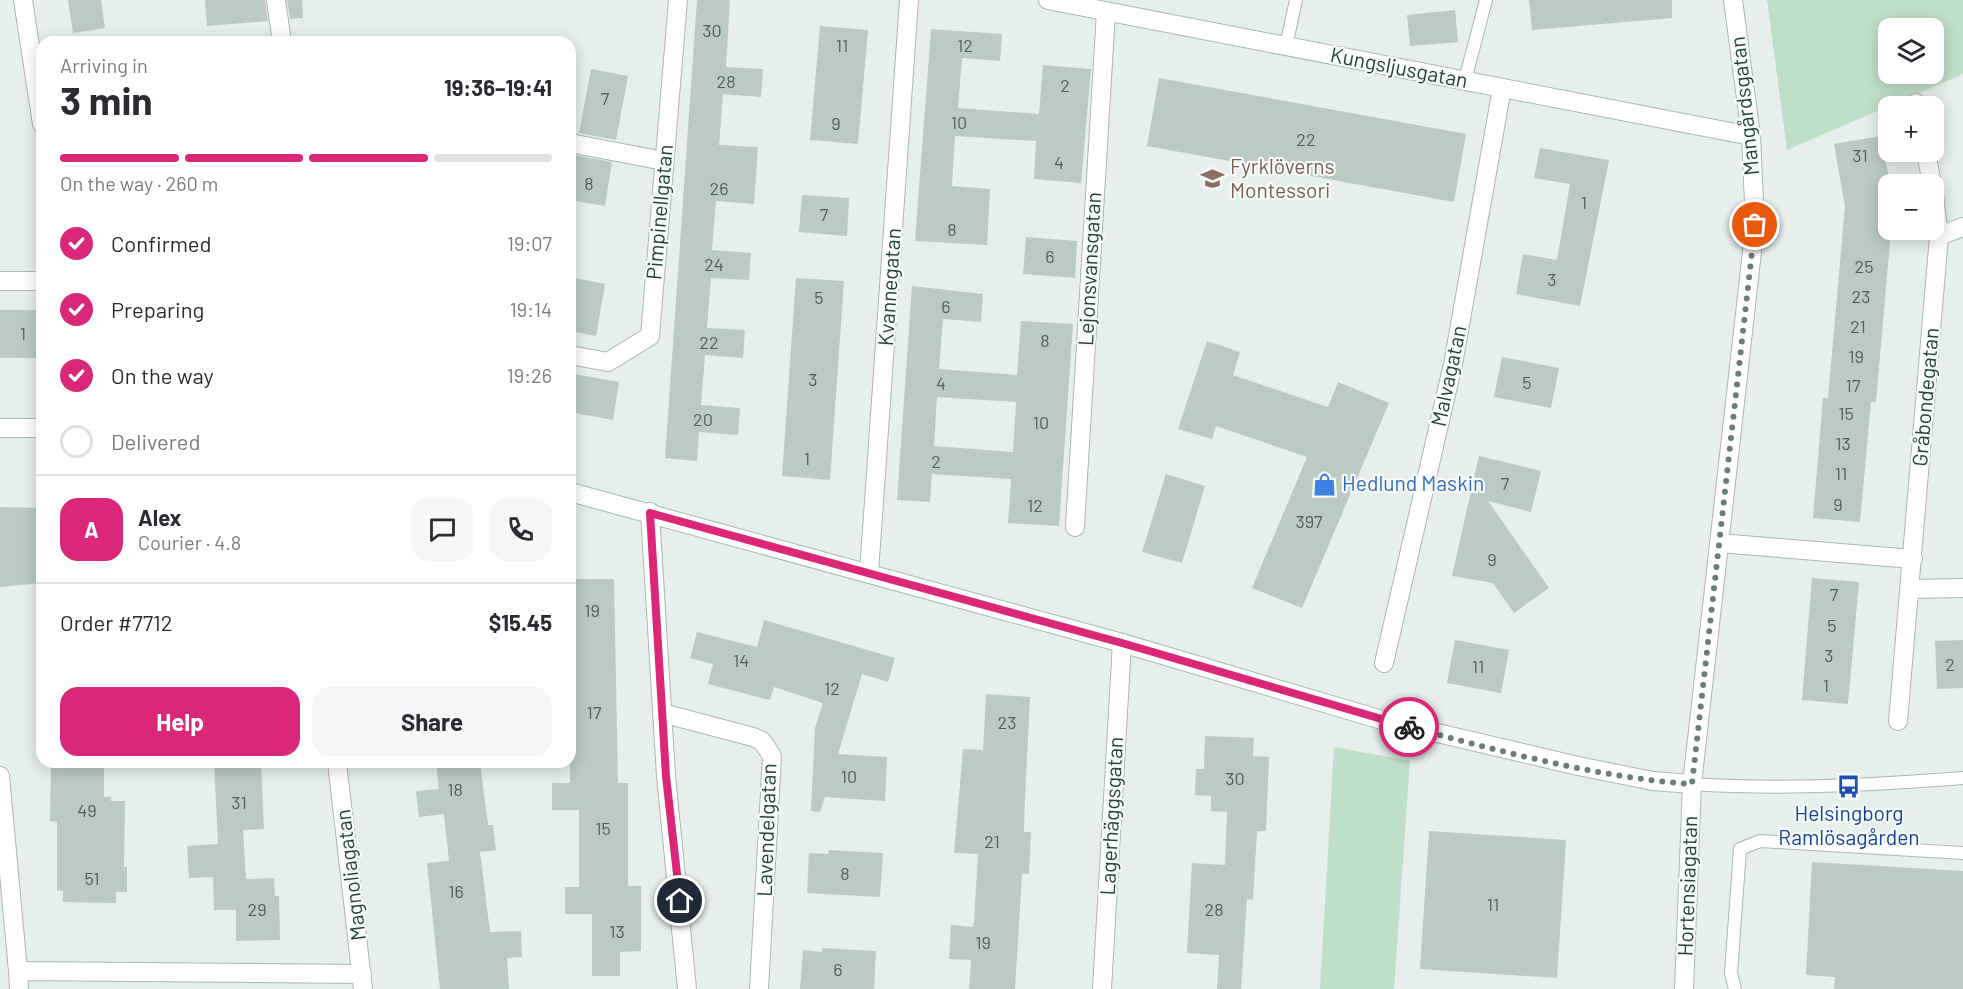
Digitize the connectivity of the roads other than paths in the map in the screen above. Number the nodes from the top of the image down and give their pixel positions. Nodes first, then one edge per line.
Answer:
1 (24, 0) edge
2 (276, 0) edge
3 (678, 0) edge
4 (909, 0) edge
5 (1048, 0) edge
6 (1296, 0) edge
7 (1486, 0) edge
8 (1733, 0) edge
9 (1099, 7) edge
10 (281, 36) edge
11 (1286, 46) junction
12 (1465, 80) junction
13 (36, 83) edge
14 (1502, 88) junction
15 (1750, 136) junction
16 (576, 144) edge
17 (664, 161) junction
18 (1963, 227) edge
19 (1944, 234) edge
20 (1939, 240) edge
21 (0, 281) edge
22 (36, 281) edge
23 (576, 356) edge
24 (0, 428) edge
25 (36, 428) edge
26 (576, 494) edge
27 (650, 513) junction
28 (1074, 527) dead end
29 (1719, 543) junction
30 (1913, 559) junction
31 (869, 573) junction
32 (1963, 588) edge
33 (1910, 589) junction
34 (1122, 643) junction
35 (1384, 663) dead end
36 (662, 713) junction
37 (1898, 721) dead end
38 (338, 768) edge
39 (0, 776) edge
40 (1963, 778) edge
41 (1692, 784) junction
42 (1963, 854) edge
43 (18, 980) edge
44 (363, 981) edge
45 (687, 989) edge
46 (759, 989) edge
47 (1102, 989) edge
48 (1684, 989) edge
49 (1735, 989) edge

1 - 13 street
2 - 10 street
3 - 17 street, Pimpinellgatan
4 - 31 street, Kvannegatan
5 - 9 street, Kungsljusgatan
6 - 11 lane
7 - 12 lane
8 - 15 street, Mangårdsgatan
9 - 11 street, Kungsljusgatan
9 - 28 street, Lejonsvansgatan
11 - 12 street, Kungsljusgatan
12 - 14 street, Kungsljusgatan
14 - 15 street, Kungsljusgatan
14 - 35 street, Malvagatan
15 - 29 street, Mangårdsgatan
16 - 17 street
17 - 23 street, Pimpinellgatan
18 - 19 street
20 - 30 street, Gråbondegatan
21 - 22 street
24 - 25 street
26 - 27 street
27 - 31 street
27 - 36 street
29 - 30 street
29 - 41 street, Mangårdsgatan
30 - 33 street, Gråbondegatan
31 - 34 street
32 - 33 street
33 - 37 street, Gråbondegatan
34 - 41 street
34 - 47 street, Lagerhäggsgatan
36 - 45 street
36 - 46 street, Lavendelgatan
38 - 44 street, Magnoliagatan
39 - 43 street
40 - 41 lane
41 - 48 street, Hortensiagatan
42 - 49 lane
43 - 44 street

